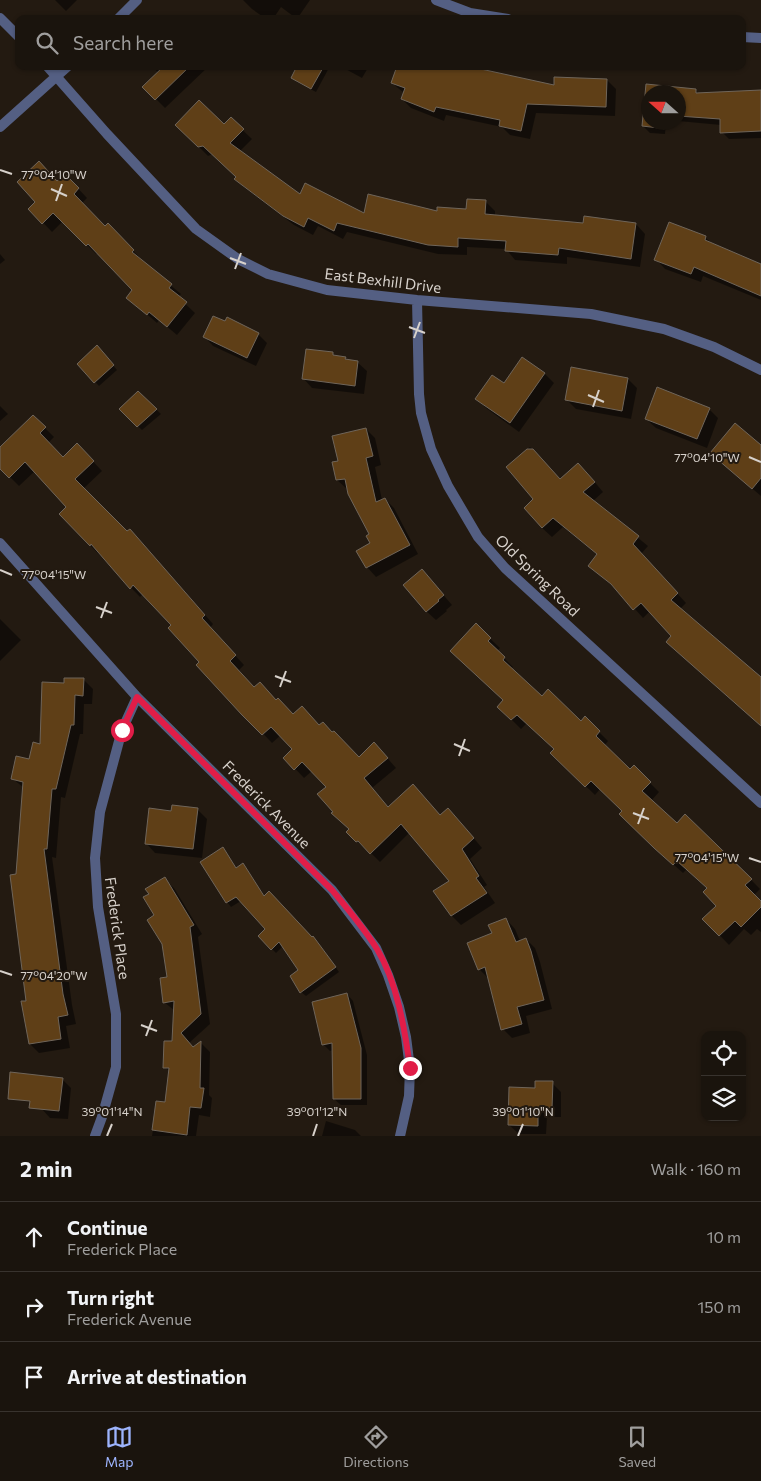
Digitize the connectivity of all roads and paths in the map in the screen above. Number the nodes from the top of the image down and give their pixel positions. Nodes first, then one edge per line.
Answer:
1 (138, 0) edge
2 (436, 0) edge
3 (122, 15) edge
4 (483, 15) edge
5 (0, 18) edge
6 (15, 33) edge
7 (746, 37) edge
8 (761, 38) edge
9 (51, 70) edge
10 (64, 70) edge
11 (57, 77) junction
12 (0, 126) edge
13 (416, 300) junction
14 (761, 370) edge
15 (0, 543) edge
16 (137, 697) junction
17 (761, 803) edge
18 (95, 1136) edge
19 (400, 1136) edge

1 - 3 street
2 - 4 street
5 - 6 street
7 - 8 street
9 - 11 street, East Bexhill Drive
10 - 11 street
11 - 12 street
11 - 13 street, East Bexhill Drive
13 - 14 street, East Bexhill Drive
13 - 17 street, Old Spring Road
15 - 16 street, Frederick Avenue
16 - 18 street, Frederick Place
16 - 19 street, Frederick Avenue

